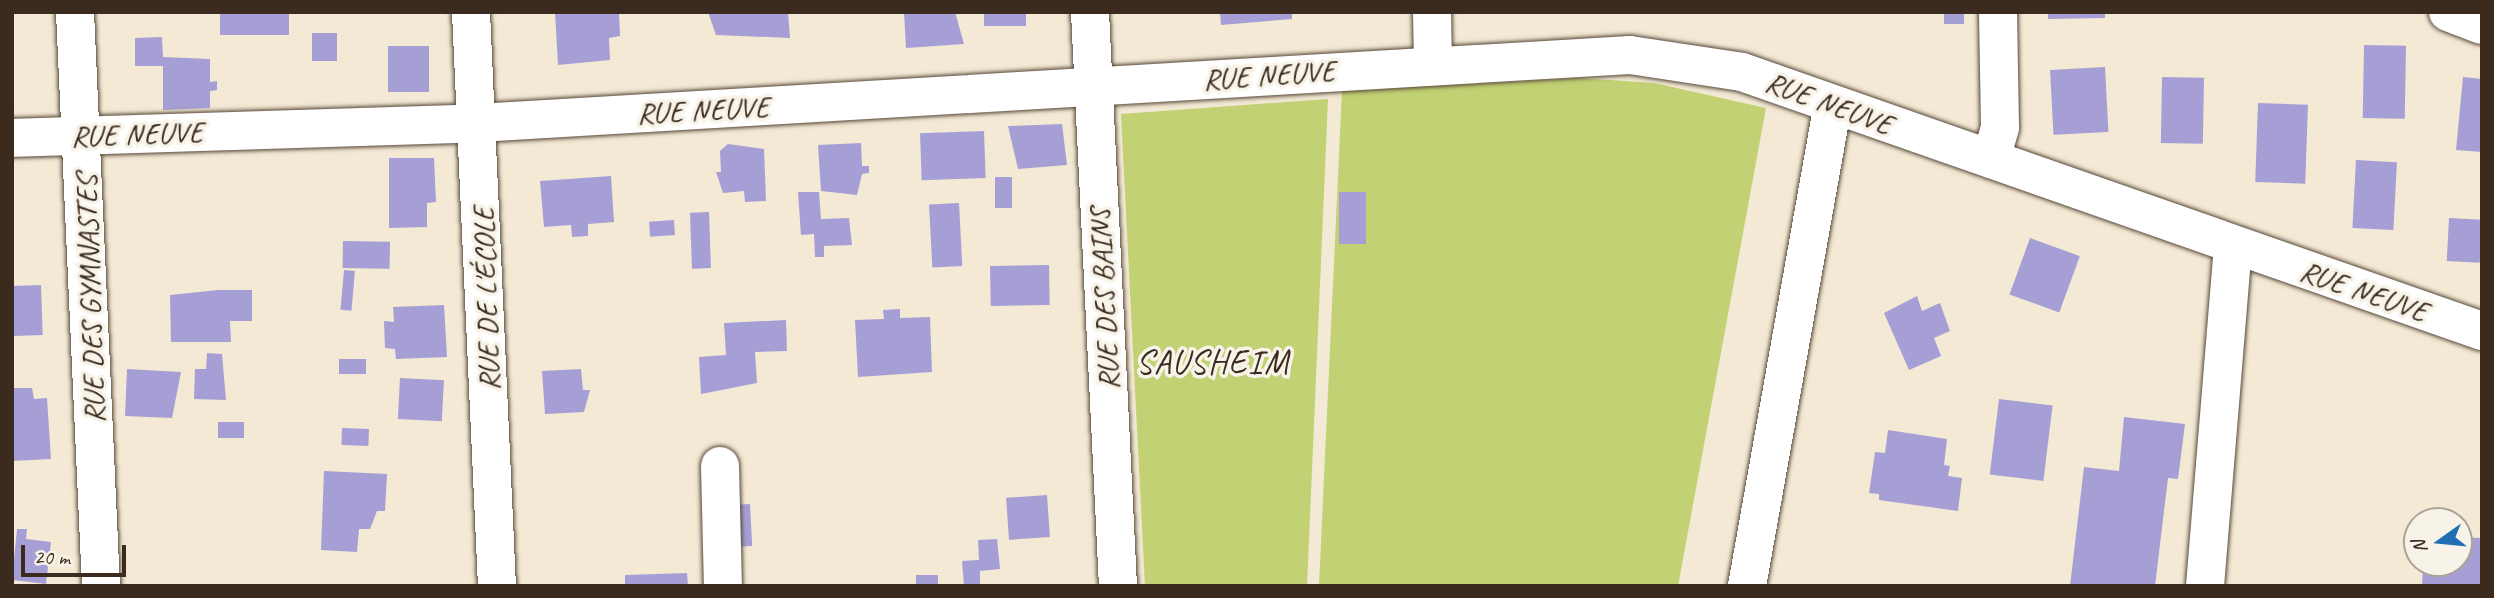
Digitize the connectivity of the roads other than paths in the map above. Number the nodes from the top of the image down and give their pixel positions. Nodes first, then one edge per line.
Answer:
1 (75, 12) edge
2 (471, 12) edge
3 (1090, 12) edge
4 (1432, 12) edge
5 (1998, 12) edge
6 (2448, 12) edge
7 (2482, 25) edge
8 (1433, 64) junction
9 (1094, 86) junction
10 (1833, 105) junction
11 (478, 123) junction
12 (83, 136) junction
13 (12, 138) edge
14 (1991, 159) junction
15 (2232, 246) junction
16 (2482, 331) edge
17 (720, 466) dead end
18 (102, 586) edge
19 (497, 586) edge
20 (723, 586) edge
21 (1118, 586) edge
22 (1747, 586) edge
23 (2205, 586) edge

1 - 12 street, RUE DES GYMNASTES
2 - 11 street, RUE DE L'ÉCOLE
3 - 9 street, RUE DES BAINS
4 - 8 street
5 - 14 street
6 - 7 street
8 - 9 street, RUE NEUVE
8 - 10 street, RUE NEUVE
9 - 11 street, RUE NEUVE
9 - 21 street, RUE DES BAINS
10 - 14 street, RUE NEUVE
10 - 22 street
11 - 12 street, RUE NEUVE
11 - 19 street, RUE DE L'ÉCOLE
12 - 13 street, RUE NEUVE
12 - 18 street, RUE DES GYMNASTES
14 - 15 street, RUE NEUVE
15 - 16 street, RUE NEUVE
15 - 23 street
17 - 20 street

